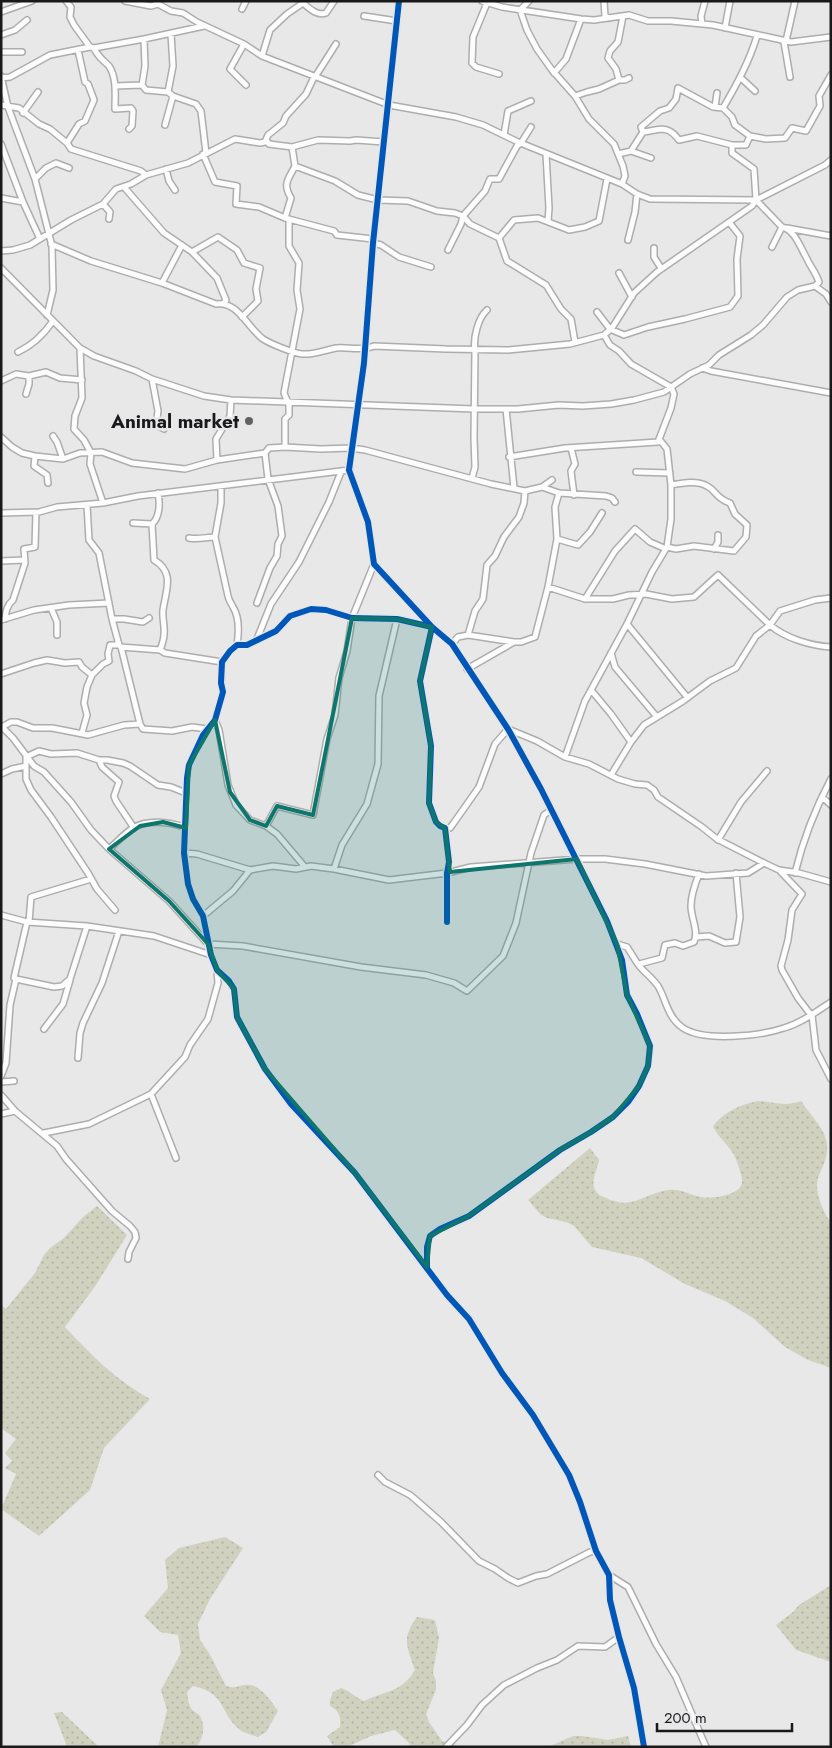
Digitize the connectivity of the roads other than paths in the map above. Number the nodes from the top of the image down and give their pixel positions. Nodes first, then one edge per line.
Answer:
1 (32, 1) edge
2 (66, 1) edge
3 (125, 1) edge
4 (246, 1) edge
5 (334, 1) edge
6 (399, 1) edge
7 (529, 1) edge
8 (604, 1) edge
9 (705, 1) edge
10 (730, 1) edge
11 (795, 1) edge
12 (303, 2) edge
13 (485, 2) edge
14 (157, 3) edge
15 (242, 9) dead end
16 (520, 10) junction
17 (1, 12) edge
18 (364, 16) dead end
19 (623, 16) junction
20 (609, 18) junction
21 (581, 19) junction
22 (27, 20) dead end
23 (397, 21) junction
24 (702, 24) junction
25 (205, 25) junction
26 (725, 28) junction
27 (171, 34) junction
28 (1, 35) edge
29 (757, 36) junction
30 (831, 37) edge
31 (144, 40) junction
32 (785, 41) junction
33 (244, 44) junction
34 (336, 44) dead end
35 (92, 47) junction
36 (78, 50) junction
37 (1, 52) edge
38 (22, 52) dead end
39 (262, 56) junction
40 (554, 73) junction
41 (499, 74) dead end
42 (831, 75) edge
43 (1, 77) edge
44 (315, 77) junction
45 (790, 77) dead end
46 (629, 78) dead end
47 (741, 78) junction
48 (619, 80) junction
49 (142, 85) junction
50 (246, 85) dead end
51 (115, 86) junction
52 (38, 92) dead end
53 (168, 92) junction
54 (755, 92) dead end
55 (717, 93) dead end
56 (173, 96) junction
57 (575, 96) junction
58 (531, 101) dead end
59 (389, 105) junction
60 (1, 106) edge
61 (8, 107) junction
62 (715, 107) junction
63 (723, 108) junction
64 (23, 113) junction
65 (166, 125) dead end
66 (531, 126) dead end
67 (129, 129) dead end
68 (643, 132) junction
69 (504, 136) junction
70 (750, 136) junction
71 (265, 140) junction
72 (384, 142) junction
73 (67, 143) junction
74 (1, 144) edge
75 (521, 144) junction
76 (732, 145) junction
77 (292, 147) junction
78 (631, 150) junction
79 (205, 154) junction
80 (546, 154) junction
81 (618, 154) junction
82 (651, 158) dead end
83 (831, 160) edge
84 (8, 161) junction
85 (1, 166) edge
86 (294, 166) junction
87 (69, 168) dead end
88 (166, 169) junction
89 (146, 175) junction
90 (35, 179) junction
91 (607, 179) junction
92 (622, 184) junction
93 (124, 186) junction
94 (175, 190) dead end
95 (637, 194) junction
96 (1, 198) edge
97 (378, 200) junction
98 (756, 200) junction
99 (23, 202) junction
100 (103, 204) junction
101 (463, 216) junction
102 (109, 219) dead end
103 (287, 219) junction
104 (548, 221) junction
105 (729, 222) junction
106 (784, 228) junction
107 (49, 233) junction
108 (831, 236) edge
109 (499, 238) junction
110 (40, 239) junction
111 (628, 240) dead end
112 (373, 241) junction
113 (51, 244) junction
114 (182, 245) junction
115 (772, 247) dead end
116 (654, 248) dead end
117 (448, 250) dead end
118 (1, 251) edge
119 (192, 252) junction
120 (431, 267) dead end
121 (1, 268) edge
122 (662, 268) junction
123 (620, 273) dead end
124 (162, 283) junction
125 (815, 286) junction
126 (632, 297) junction
127 (831, 302) edge
128 (224, 303) junction
129 (487, 310) dead end
130 (597, 312) dead end
131 (47, 315) junction
132 (242, 317) junction
133 (52, 320) junction
134 (610, 329) junction
135 (604, 335) junction
136 (576, 342) junction
137 (80, 348) junction
138 (365, 350) junction
139 (475, 350) junction
140 (18, 352) dead end
141 (292, 352) junction
142 (702, 368) junction
143 (29, 376) junction
144 (152, 379) junction
145 (1, 380) edge
146 (82, 380) junction
147 (671, 387) junction
148 (831, 393) edge
149 (26, 394) dead end
150 (230, 400) junction
151 (287, 401) junction
152 (358, 404) junction
153 (474, 409) junction
154 (506, 409) junction
155 (164, 429) dead end
156 (52, 436) dead end
157 (1, 438) edge
158 (659, 439) junction
159 (285, 447) junction
160 (351, 448) junction
161 (571, 448) junction
162 (91, 453) junction
163 (265, 453) junction
164 (35, 456) junction
165 (509, 457) junction
166 (64, 459) junction
167 (217, 460) junction
168 (349, 470) junction
169 (341, 472) junction
170 (636, 472) dead end
171 (670, 472) junction
172 (472, 478) junction
173 (268, 479) junction
174 (552, 480) dead end
175 (48, 483) dead end
176 (671, 485) junction
177 (221, 487) junction
178 (542, 487) junction
179 (514, 488) junction
180 (526, 491) junction
181 (158, 493) junction
182 (559, 493) junction
183 (574, 495) junction
184 (615, 502) dead end
185 (103, 504) junction
186 (87, 506) junction
187 (36, 512) junction
188 (1, 513) edge
189 (602, 513) dead end
190 (134, 523) dead end
191 (152, 524) junction
192 (718, 535) dead end
193 (215, 537) junction
194 (189, 538) dead end
195 (557, 539) junction
196 (667, 548) junction
197 (714, 549) junction
198 (24, 560) junction
199 (1, 561) edge
200 (374, 564) junction
201 (548, 587) junction
202 (641, 594) junction
203 (831, 598) edge
204 (585, 599) junction
205 (109, 603) junction
206 (257, 603) dead end
207 (52, 608) junction
208 (149, 618) dead end
209 (352, 618) junction
210 (112, 619) junction
211 (397, 619) junction
212 (3, 620) edge
213 (627, 624) junction
214 (770, 625) junction
215 (432, 627) junction
216 (57, 635) dead end
217 (468, 635) junction
218 (257, 639) junction
219 (514, 642) junction
220 (452, 644) junction
221 (237, 645) junction
222 (120, 646) junction
223 (831, 647) edge
224 (160, 650) junction
225 (611, 654) junction
226 (222, 662) junction
227 (467, 669) junction
228 (1, 674) edge
229 (92, 675) junction
230 (591, 690) junction
231 (688, 698) junction
232 (657, 717) junction
233 (215, 720) junction
234 (140, 724) junction
235 (2, 727) edge
236 (207, 729) junction
237 (508, 729) junction
238 (82, 733) junction
239 (631, 742) junction
240 (26, 757) junction
241 (565, 757) junction
242 (98, 760) junction
243 (26, 766) junction
244 (767, 772) dead end
245 (1, 774) edge
246 (611, 775) junction
247 (831, 779) edge
248 (186, 793) junction
249 (822, 796) junction
250 (831, 805) edge
251 (551, 810) junction
252 (266, 826) junction
253 (184, 827) junction
254 (134, 828) junction
255 (445, 828) junction
256 (718, 840) junction
257 (108, 849) junction
258 (184, 853) junction
259 (577, 859) junction
260 (528, 863) junction
261 (764, 863) junction
262 (305, 867) junction
263 (334, 869) junction
264 (250, 870) junction
265 (779, 870) junction
266 (447, 873) junction
267 (736, 873) junction
268 (795, 873) junction
269 (699, 874) junction
270 (90, 879) junction
271 (831, 882) edge
272 (115, 910) dead end
273 (1, 915) edge
274 (203, 916) junction
275 (28, 922) junction
276 (447, 922) dead end
277 (87, 926) junction
278 (119, 931) junction
279 (696, 937) junction
280 (208, 944) junction
281 (617, 944) junction
282 (211, 955) junction
283 (639, 964) junction
284 (217, 970) junction
285 (16, 979) junction
286 (70, 979) junction
287 (831, 1002) edge
288 (812, 1015) junction
289 (44, 1029) dead end
290 (78, 1058) dead end
291 (1, 1076) edge
292 (831, 1079) edge
293 (14, 1081) dead end
294 (1, 1082) edge
295 (151, 1094) junction
296 (1, 1095) edge
297 (15, 1111) junction
298 (1, 1114) edge
299 (44, 1133) junction
300 (176, 1158) dead end
301 (128, 1259) dead end
302 (427, 1268) junction
303 (378, 1476) dead end
304 (596, 1551) junction
305 (609, 1575) junction
306 (619, 1637) junction
307 (446, 1747) edge
308 (644, 1747) edge
309 (706, 1747) edge

1 - 17 street
2 - 35 street
3 - 14 street
4 - 15 street
5 - 12 street
6 - 23 street
7 - 16 street
8 - 20 street
9 - 24 street
10 - 26 street
11 - 32 street
12 - 39 street
13 - 16 street
13 - 41 street
14 - 25 street
16 - 21 street
16 - 40 street
18 - 23 street
19 - 20 street
19 - 24 street
19 - 48 street
20 - 21 street
21 - 40 street
22 - 28 street
23 - 59 street
24 - 26 street
25 - 27 street
25 - 33 street
26 - 29 street
27 - 31 street
27 - 53 street
29 - 32 street
29 - 47 street
30 - 32 street
31 - 35 street
31 - 49 street
32 - 45 street
33 - 39 street
33 - 50 street
34 - 44 street
35 - 36 street
35 - 51 street
36 - 43 street
36 - 73 street
37 - 38 street
39 - 44 street
40 - 57 street
42 - 70 street
43 - 61 street
44 - 59 street
44 - 71 street
46 - 48 street
47 - 54 street
47 - 63 street
48 - 57 street
49 - 51 street
49 - 53 street
51 - 67 street
52 - 64 street
53 - 56 street
55 - 62 street
56 - 65 street
56 - 79 street
57 - 81 street
58 - 69 street
59 - 69 street
59 - 72 street
60 - 61 street
61 - 64 street
61 - 90 street
62 - 63 street
62 - 68 street
63 - 70 street
64 - 73 street
66 - 75 street
68 - 76 street
68 - 78 street
69 - 75 street
70 - 76 street
71 - 77 street
71 - 79 street
72 - 77 street
72 - 97 street
73 - 89 street
74 - 84 street
75 - 80 street
75 - 101 street
76 - 98 street
77 - 86 street
78 - 81 street
78 - 82 street
79 - 88 street
79 - 103 street
80 - 91 street
80 - 104 street
81 - 92 street
83 - 98 street
84 - 85 street
84 - 99 street
86 - 97 street
86 - 103 street
87 - 90 street
88 - 89 street
88 - 94 street
89 - 93 street
90 - 107 street
91 - 92 street
91 - 104 street
92 - 95 street
93 - 100 street
93 - 114 street
95 - 98 street
95 - 111 street
96 - 99 street
97 - 101 street
97 - 112 street
98 - 105 street
98 - 106 street
99 - 110 street
100 - 102 street
100 - 107 street
101 - 109 street
101 - 117 street
103 - 112 street
103 - 141 street
104 - 109 street
105 - 122 street
105 - 134 street
106 - 108 street
106 - 115 street
106 - 125 street
107 - 110 street
107 - 113 street
109 - 136 street
110 - 118 street
112 - 120 street
112 - 138 street
113 - 124 street
113 - 131 street
114 - 119 street
114 - 124 street
116 - 122 street
119 - 128 street
119 - 132 street
121 - 131 street
122 - 126 street
123 - 126 street
124 - 128 street
125 - 127 street
125 - 142 street
126 - 134 street
128 - 132 street
129 - 139 street
130 - 134 street
131 - 133 street
132 - 141 street
133 - 137 street
133 - 140 street
134 - 135 street
135 - 136 street
135 - 147 street
136 - 139 street
137 - 144 street
137 - 146 street
138 - 139 street
138 - 141 street
138 - 152 street
139 - 153 street
141 - 151 street
142 - 147 street
142 - 148 street
143 - 145 street
143 - 146 street
143 - 149 street
144 - 150 street
144 - 155 street
146 - 162 street
147 - 154 street
147 - 158 street
150 - 151 street
150 - 167 street
151 - 152 street
151 - 159 street
152 - 153 street
152 - 160 street
153 - 154 street
153 - 172 street
154 - 165 street
156 - 166 street
157 - 164 street
158 - 161 street
158 - 171 street
159 - 160 street
159 - 163 street
160 - 168 street
160 - 172 street
161 - 165 street
161 - 183 street
162 - 166 street
162 - 167 street
162 - 185 street
163 - 167 street
163 - 173 street
164 - 166 street
164 - 175 street
165 - 179 street
168 - 169 street
168 - 200 street
169 - 173 street
169 - 218 street
170 - 171 street
171 - 176 street
172 - 179 street
173 - 177 street
173 - 206 street
174 - 178 street
176 - 196 street
176 - 197 street
177 - 181 street
177 - 193 street
178 - 180 street
178 - 182 street
179 - 180 street
180 - 217 street
181 - 185 street
181 - 191 street
182 - 183 street
182 - 195 street
183 - 184 street
185 - 186 street
186 - 187 street
186 - 205 street
187 - 188 street
187 - 198 street
189 - 195 street
190 - 191 street
191 - 224 street
192 - 197 street
193 - 194 street
193 - 221 street
195 - 201 street
196 - 197 street
196 - 202 street
196 - 204 street
198 - 199 street
198 - 212 street
200 - 209 street
200 - 215 street
201 - 204 street
201 - 219 street
202 - 204 street
202 - 213 street
202 - 214 street
203 - 214 street
205 - 207 street
205 - 210 street
207 - 212 street
207 - 216 street
208 - 210 street
209 - 211 street
209 - 218 street
209 - 252 street
210 - 222 street
211 - 215 street
211 - 263 street
213 - 225 street
213 - 231 street
214 - 223 street
214 - 231 street
215 - 220 street
215 - 255 street
217 - 219 street
217 - 220 street
218 - 221 street
219 - 227 street
220 - 227 street
221 - 226 street
222 - 224 street
222 - 229 street
222 - 234 street
224 - 226 street
225 - 230 street
225 - 232 street
226 - 233 street
227 - 237 street
228 - 229 street
229 - 238 street
230 - 239 street
230 - 241 street
231 - 232 street
232 - 239 street
233 - 236 street
233 - 252 street
234 - 236 street
234 - 238 street
235 - 238 street
235 - 240 street
236 - 248 street
237 - 241 street
237 - 251 street
237 - 255 street
239 - 246 street
240 - 242 street
240 - 243 street
240 - 257 street
241 - 246 street
242 - 248 street
242 - 254 street
243 - 245 street
243 - 270 street
244 - 256 street
246 - 256 street
247 - 249 street
248 - 253 street
249 - 250 street
249 - 268 street
251 - 259 street
251 - 260 street
252 - 262 street
253 - 254 street
253 - 258 street
254 - 257 street
255 - 266 street
256 - 261 street
257 - 280 street
258 - 264 street
258 - 274 street
259 - 260 street
259 - 269 street
259 - 281 street
260 - 266 street
260 - 280 street
261 - 265 street
261 - 267 street
262 - 263 street
262 - 264 street
263 - 266 street
264 - 274 street
265 - 268 street
265 - 288 street
266 - 276 street
267 - 269 street
267 - 279 street
268 - 271 street
269 - 279 street
270 - 272 street
270 - 275 street
273 - 275 street
274 - 280 street
275 - 277 street
275 - 285 street
277 - 278 street
277 - 286 street
278 - 282 street
278 - 290 street
279 - 283 street
280 - 282 street
281 - 283 street
281 - 302 street
282 - 284 street
283 - 288 street
284 - 295 street
284 - 302 street
285 - 286 street
285 - 291 street
286 - 289 street
287 - 288 street
288 - 292 street
293 - 294 street
295 - 299 street
295 - 300 street
296 - 297 street
297 - 298 street
297 - 299 street
299 - 301 street
302 - 304 street
303 - 304 street
304 - 305 street
305 - 306 street
305 - 309 street
306 - 307 street
306 - 308 street

